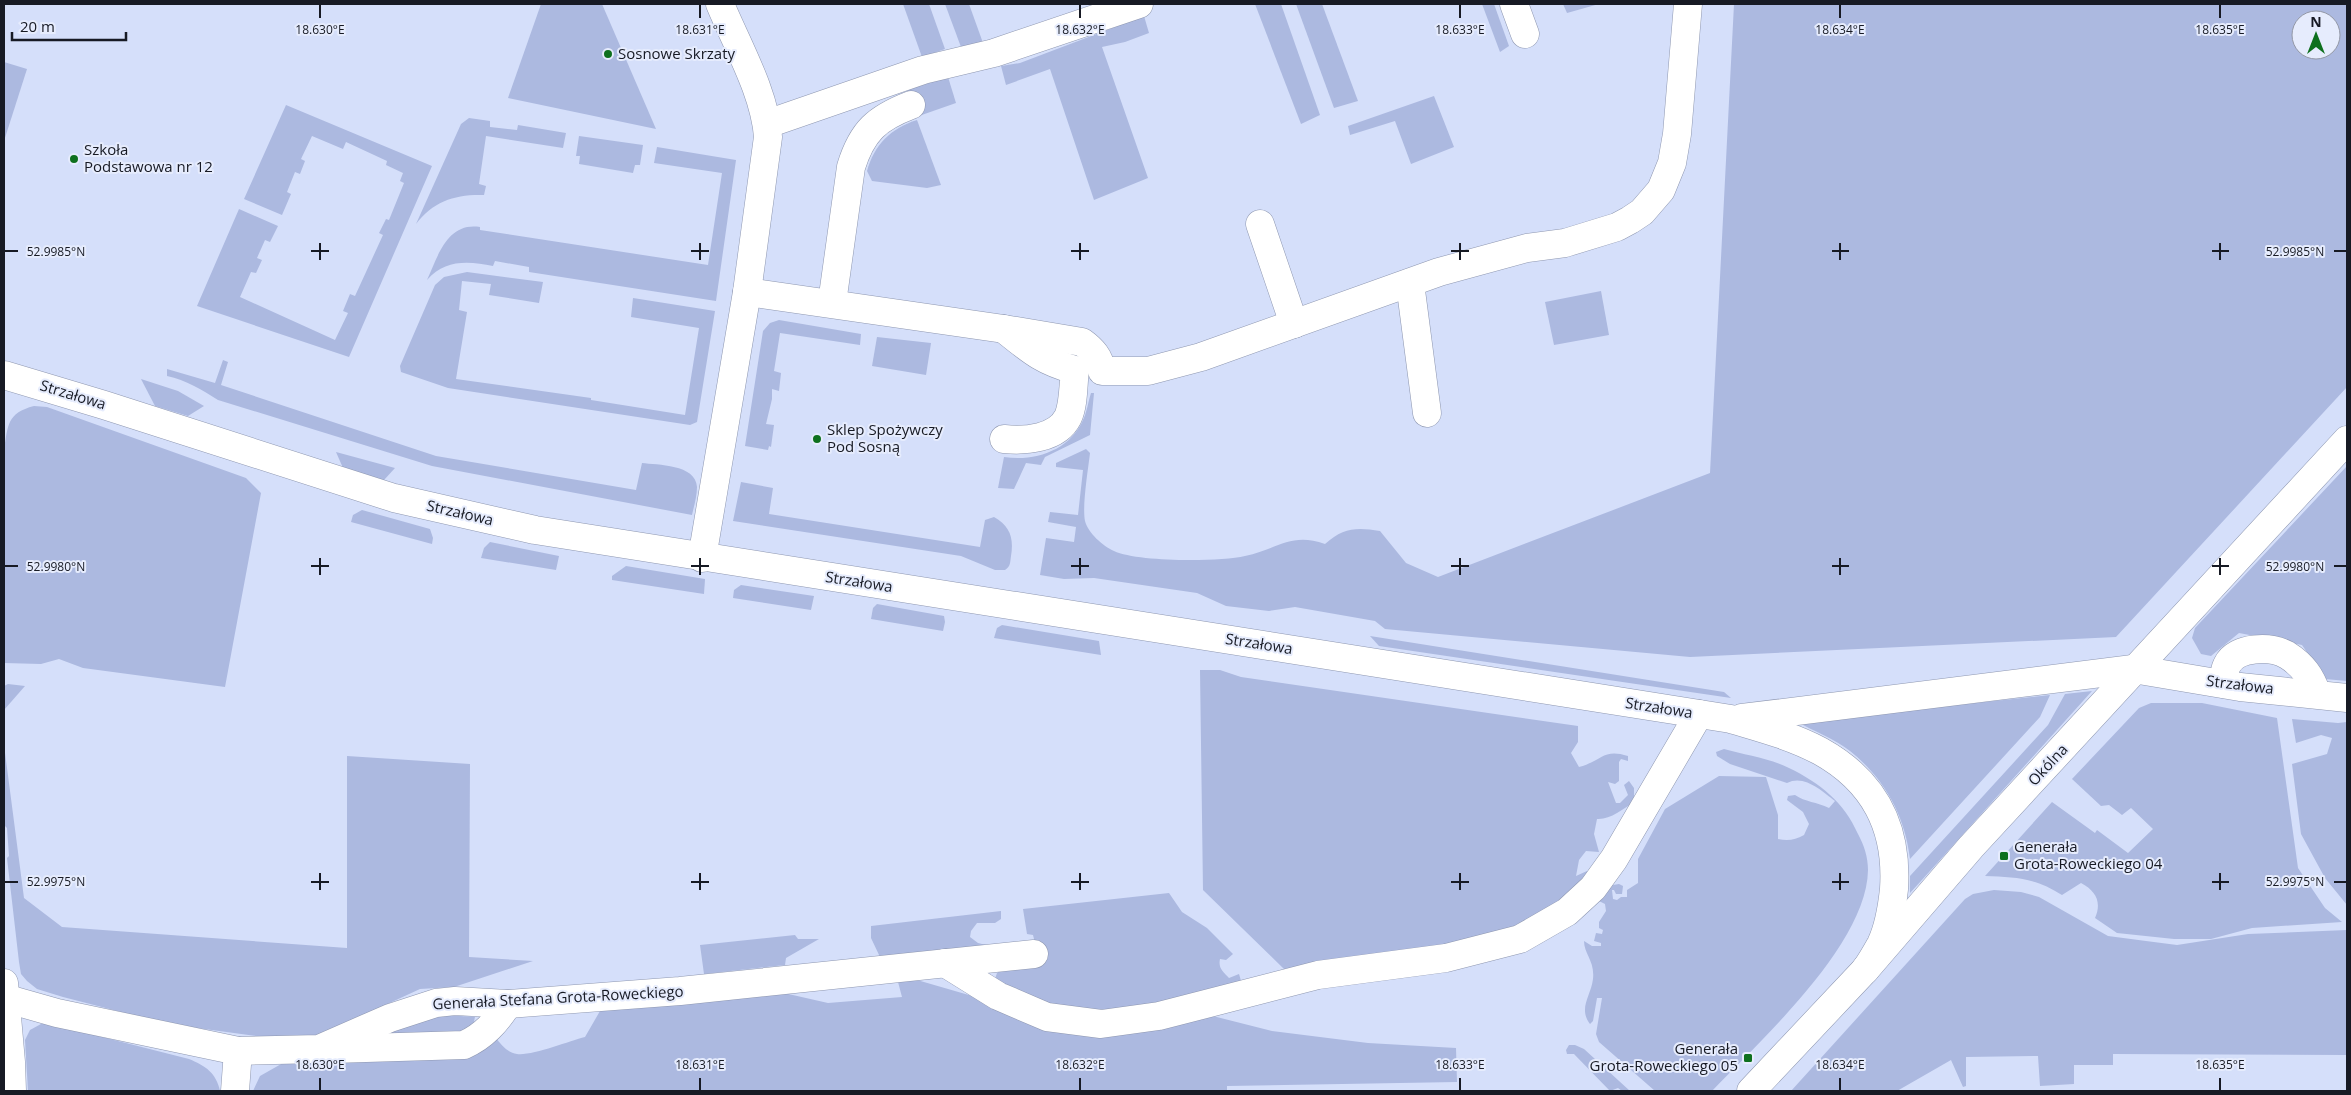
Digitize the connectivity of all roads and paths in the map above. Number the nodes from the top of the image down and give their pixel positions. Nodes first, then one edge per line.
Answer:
1 (720, 4) edge
2 (1139, 4) edge
3 (1514, 4) edge
4 (1688, 4) edge
5 (1525, 34) dead end
6 (911, 105) dead end
7 (767, 124) junction
8 (1260, 224) dead end
9 (1410, 283) junction
10 (747, 292) junction
11 (832, 303) junction
12 (1294, 324) junction
13 (1004, 329) junction
14 (1075, 370) junction
15 (1102, 371) junction
16 (4, 375) edge
17 (1428, 413) dead end
18 (1004, 439) dead end
19 (2347, 440) edge
20 (702, 558) junction
21 (2133, 669) junction
22 (2225, 684) junction
23 (2317, 694) junction
24 (2347, 698) edge
25 (1699, 714) junction
26 (1731, 719) junction
27 (1034, 954) dead end
28 (946, 963) junction
29 (1865, 970) junction
30 (5, 993) edge
31 (508, 1004) junction
32 (319, 1049) junction
33 (238, 1051) junction
34 (12, 1091) edge
35 (235, 1091) edge
36 (1750, 1091) edge

1 - 7 street
2 - 7 street
3 - 5 street
4 - 9 street
6 - 11 street
7 - 10 street
8 - 12 street
9 - 12 street
9 - 17 street
10 - 11 street
10 - 20 street
11 - 13 street
12 - 15 street
13 - 14 street
13 - 15 street
14 - 15 street
14 - 18 street
16 - 20 street, Strzałowa
19 - 21 street, Okólna
20 - 25 street, Strzałowa
21 - 22 street, Strzałowa
21 - 26 street, Strzałowa
21 - 29 street, Okólna
22 - 23 street, Strzałowa
22 - 23 street
23 - 24 street, Strzałowa
25 - 26 street, Strzałowa
25 - 28 street
26 - 29 street
27 - 28 street, Generała Stefana Grota-Roweckiego
28 - 31 street, Generała Stefana Grota-Roweckiego
29 - 36 street, Okólna
30 - 33 street, Generała Stefana Grota-Roweckiego
30 - 34 street
31 - 32 street, Generała Stefana Grota-Roweckiego
31 - 32 street
32 - 33 street, Generała Stefana Grota-Roweckiego
33 - 35 street

